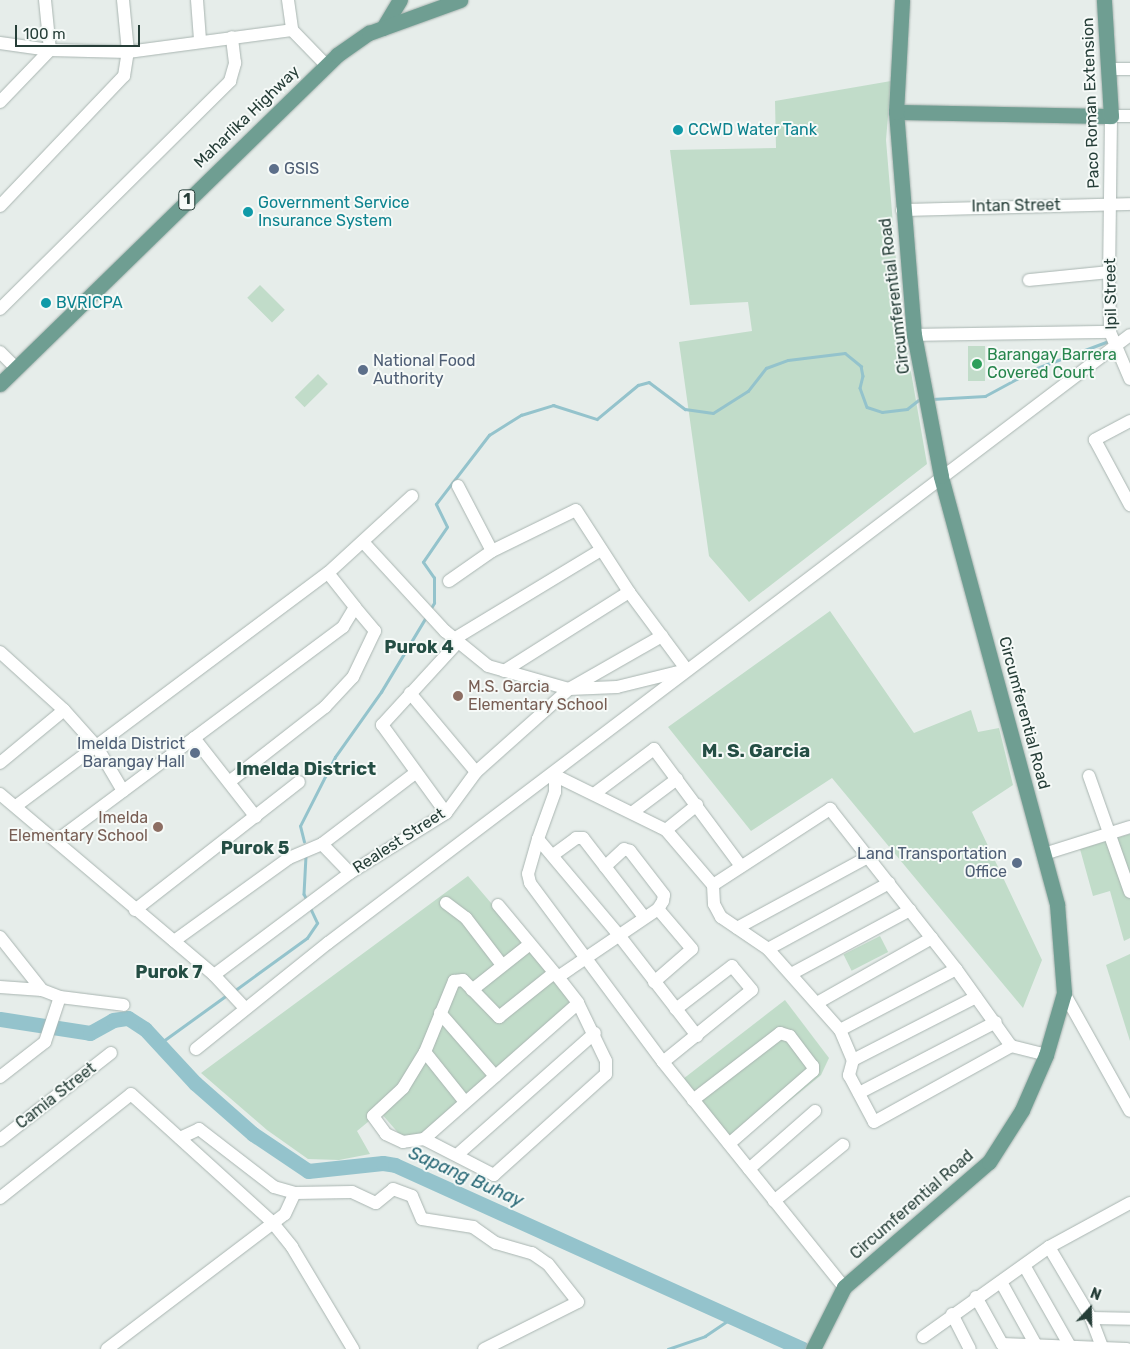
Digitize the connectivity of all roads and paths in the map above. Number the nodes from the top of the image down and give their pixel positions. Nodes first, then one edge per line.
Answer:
1 (45, 0) edge
2 (123, 0) edge
3 (197, 0) edge
4 (288, 0) edge
5 (400, 0) edge
6 (460, 0) edge
7 (902, 0) edge
8 (1104, 0) edge
9 (383, 28) junction
10 (292, 30) junction
11 (232, 37) junction
12 (200, 40) junction
13 (0, 43) edge
14 (50, 50) junction
15 (128, 52) junction
16 (326, 65) junction
17 (1109, 69) junction
18 (1130, 69) edge
19 (0, 102) edge
20 (896, 112) junction
21 (1111, 116) junction
22 (1130, 116) edge
23 (1112, 204) junction
24 (1130, 204) edge
25 (0, 206) edge
26 (902, 210) junction
27 (1109, 272) junction
28 (1029, 280) dead end
29 (0, 309) edge
30 (1110, 332) junction
31 (914, 335) junction
32 (1130, 335) edge
33 (1115, 347) junction
34 (0, 352) edge
35 (16, 368) junction
36 (1130, 379) edge
37 (0, 384) edge
38 (1130, 421) edge
39 (941, 476) junction
40 (458, 486) dead end
41 (412, 496) dead end
42 (1130, 505) edge
43 (364, 543) junction
44 (601, 550) junction
45 (492, 551) junction
46 (328, 573) junction
47 (449, 581) dead end
48 (629, 592) junction
49 (355, 607) junction
50 (662, 636) junction
51 (456, 640) junction
52 (0, 652) edge
53 (687, 670) junction
54 (504, 671) junction
55 (569, 689) junction
56 (410, 693) junction
57 (64, 710) junction
58 (194, 738) junction
59 (98, 747) junction
60 (0, 763) edge
61 (476, 772) junction
62 (414, 774) junction
63 (555, 774) junction
64 (1089, 776) dead end
65 (677, 779) junction
66 (229, 782) junction
67 (299, 782) dead end
68 (123, 791) junction
69 (0, 794) edge
70 (594, 794) junction
71 (697, 805) junction
72 (16, 806) junction
73 (633, 812) junction
74 (446, 813) junction
75 (256, 817) junction
76 (1130, 827) edge
77 (666, 830) junction
78 (1109, 833) junction
79 (538, 839) junction
80 (56, 841) junction
81 (322, 844) junction
82 (1044, 854) junction
83 (553, 855) junction
84 (868, 857) junction
85 (605, 866) junction
86 (741, 866) junction
87 (350, 873) junction
88 (889, 883) junction
89 (713, 885) junction
90 (1130, 892) edge
91 (446, 903) dead end
92 (498, 905) dead end
93 (658, 909) junction
94 (135, 910) junction
95 (910, 910) junction
96 (644, 916) junction
97 (736, 928) junction
98 (618, 934) junction
99 (0, 937) edge
100 (932, 938) junction
101 (174, 942) junction
102 (530, 944) junction
103 (768, 949) junction
104 (586, 956) junction
105 (502, 965) junction
106 (956, 969) junction
107 (793, 973) junction
108 (214, 975) junction
109 (556, 975) junction
110 (654, 982) junction
111 (0, 987) edge
112 (42, 990) junction
113 (472, 990) junction
114 (1064, 993) junction
115 (60, 997) junction
116 (976, 997) junction
117 (578, 1003) junction
118 (817, 1003) junction
119 (124, 1005) dead end
120 (245, 1008) junction
121 (676, 1009) junction
122 (440, 1013) junction
123 (996, 1022) junction
124 (840, 1030) junction
125 (595, 1033) junction
126 (697, 1036) junction
127 (1011, 1046) junction
128 (196, 1049) dead end
129 (425, 1052) junction
130 (112, 1053) dead end
131 (1046, 1055) junction
132 (853, 1060) junction
133 (663, 1062) junction
134 (495, 1076) junction
135 (0, 1077) edge
136 (859, 1093) junction
137 (693, 1100) junction
138 (465, 1102) junction
139 (815, 1111) dead end
140 (1130, 1112) edge
141 (180, 1138) junction
142 (424, 1139) junction
143 (0, 1140) edge
144 (729, 1144) junction
145 (842, 1145) dead end
146 (457, 1155) junction
147 (748, 1169) junction
148 (295, 1193) junction
149 (0, 1198) edge
150 (774, 1200) junction
151 (1130, 1203) edge
152 (272, 1222) junction
153 (1049, 1247) junction
154 (1025, 1267) junction
155 (1001, 1282) junction
156 (844, 1287) junction
157 (976, 1297) junction
158 (952, 1314) junction
159 (1091, 1318) junction
160 (1130, 1319) edge
161 (923, 1337) dead end
162 (1037, 1347) junction
163 (1070, 1348) edge
164 (1103, 1348) edge
165 (108, 1349) edge
166 (353, 1349) edge
167 (484, 1349) edge
168 (813, 1349) edge
169 (970, 1349) edge
170 (1127, 1349) edge

1 - 14 street
2 - 15 street
3 - 12 street
4 - 10 street
5 - 9 main road
6 - 9 main road, Maharlika Highway / 1
7 - 20 main road, Circumferential Road
8 - 17 main road, Paco Roman Extension
9 - 16 main road, Maharlika Highway / 1
10 - 11 street
10 - 16 street
11 - 12 street
11 - 29 street
12 - 15 street
13 - 14 street
14 - 15 street
14 - 19 street
15 - 25 street
16 - 35 main road, Maharlika Highway / 1
17 - 18 street
17 - 21 main road, Paco Roman Extension
20 - 21 main road
20 - 26 main road, Circumferential Road
21 - 22 street
21 - 23 street, Paco Roman Extension
23 - 24 street, Intan Street
23 - 26 street, Intan Street
23 - 27 street, Ipil Street
26 - 31 main road, Circumferential Road
27 - 28 street
27 - 30 street, Ipil Street
30 - 31 street
30 - 33 street, Ipil Street
31 - 39 main road, Circumferential Road
32 - 33 street
33 - 36 street, Ipil Street
33 - 39 street
34 - 35 street
35 - 37 main road, Maharlika Highway / 1
38 - 42 street
39 - 53 street
39 - 82 main road, Circumferential Road
40 - 45 street
41 - 43 street
43 - 46 street
43 - 51 street
44 - 45 street
44 - 48 street
44 - 51 street
45 - 47 street
46 - 49 street
46 - 59 street
48 - 50 street
48 - 54 street
49 - 58 street
49 - 66 street
50 - 53 street
50 - 55 street, Realest Street
51 - 54 street
51 - 56 street
52 - 57 street
53 - 55 street
53 - 63 street
54 - 55 street
55 - 61 street, Realest Street
56 - 61 street
56 - 62 street
57 - 59 street
57 - 60 street
58 - 66 street
58 - 68 street
59 - 68 street
59 - 72 street
61 - 74 street, Realest Street
62 - 74 street
62 - 81 street
63 - 70 street
63 - 79 street
63 - 120 street
64 - 78 street
65 - 70 street
65 - 71 street
65 - 73 street
66 - 75 street
67 - 75 street
68 - 80 street
69 - 72 street
70 - 73 street
71 - 77 street
71 - 86 street
72 - 80 street
73 - 77 street
74 - 87 street, Realest Street
75 - 94 street
76 - 78 street
77 - 89 street
78 - 82 street
78 - 90 street
79 - 83 street
79 - 104 street
80 - 94 street
81 - 87 street
81 - 101 street
82 - 114 main road, Circumferential Road
83 - 85 street
83 - 98 street
84 - 86 street
84 - 88 street
84 - 97 street
85 - 93 street
85 - 96 street
86 - 89 street
87 - 108 street, Realest Street
88 - 95 street
88 - 103 street
89 - 97 street
91 - 105 street
92 - 102 street
93 - 96 street
93 - 110 street
94 - 101 street
95 - 100 street
95 - 107 street
96 - 98 street
97 - 103 street
98 - 104 street
98 - 110 street
99 - 112 street
100 - 106 street
100 - 118 street
101 - 108 street
102 - 105 street
102 - 109 street
103 - 107 street
104 - 109 street
104 - 133 street
105 - 113 street
106 - 116 street
106 - 124 street
107 - 118 street
108 - 120 street
109 - 113 street
109 - 117 street
110 - 121 street
111 - 112 street
112 - 115 street
113 - 122 street
114 - 131 main road, Circumferential Road
114 - 140 street
115 - 119 street
115 - 135 street
116 - 123 street
116 - 132 street
117 - 125 street
117 - 134 street
118 - 124 street
120 - 128 street
121 - 126 street
121 - 126 street
122 - 129 street
122 - 134 street
123 - 127 street
123 - 136 street
124 - 132 street
125 - 146 street
125 - 146 street
126 - 133 street
127 - 131 street
127 - 136 street
129 - 138 street
129 - 142 street
130 - 143 street, Camia Street
131 - 156 main road, Circumferential Road
132 - 136 street
133 - 137 street
134 - 138 street
137 - 144 street
137 - 144 street
138 - 142 street
139 - 147 street
141 - 148 street
141 - 149 street
141 - 152 street
142 - 146 street
144 - 147 street
145 - 150 street
147 - 150 street
148 - 152 street
148 - 167 street
150 - 156 street
151 - 153 street
152 - 165 street
152 - 166 street
153 - 154 street
153 - 159 street
154 - 155 street
154 - 163 street
155 - 157 street
155 - 162 street
156 - 168 main road, Circumferential Road
157 - 158 street
157 - 162 street
158 - 161 street
158 - 169 street
159 - 160 street
159 - 164 street
162 - 163 street
163 - 164 street
164 - 170 street

